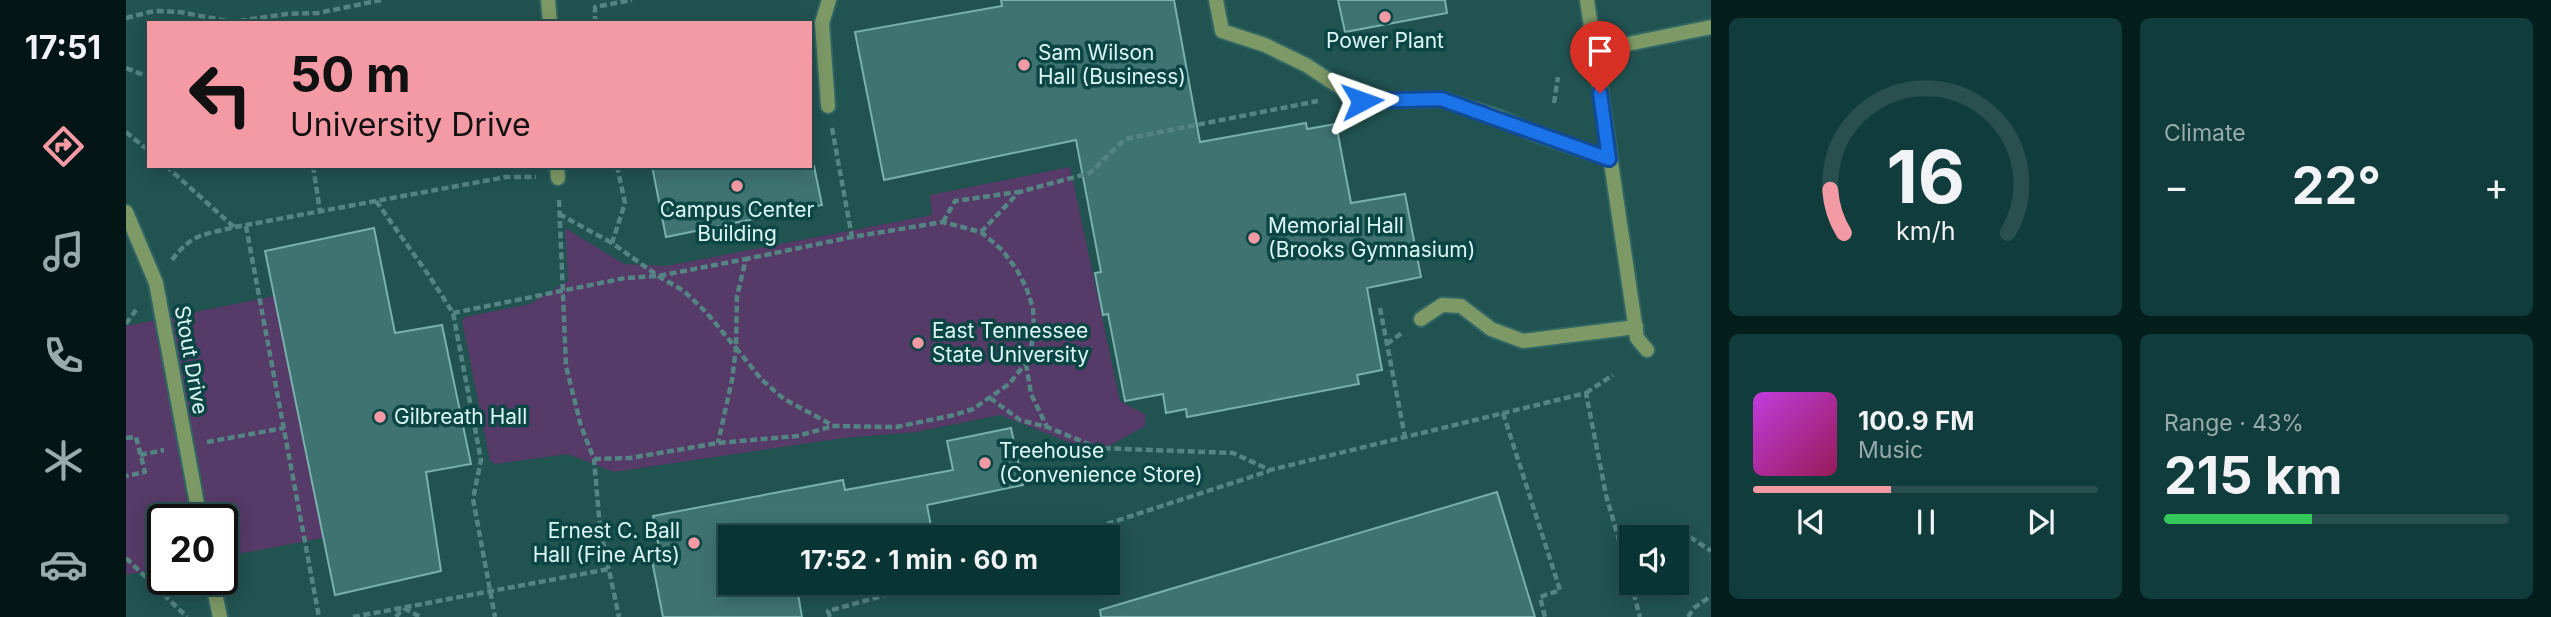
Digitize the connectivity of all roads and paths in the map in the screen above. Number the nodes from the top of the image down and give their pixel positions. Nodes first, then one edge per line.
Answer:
1 (381, 0) edge
2 (548, 0) edge
3 (632, 0) edge
4 (830, 0) edge
5 (1216, 0) edge
6 (1587, 0) edge
7 (286, 13) junction
8 (126, 18) edge
9 (226, 21) edge
10 (238, 21) edge
11 (288, 21) edge
12 (550, 21) edge
13 (596, 21) edge
14 (1711, 27) edge
15 (1593, 51) junction
16 (126, 68) edge
17 (147, 75) edge
18 (1559, 77) dead end
19 (1329, 80) junction
20 (1554, 103) dead end
21 (828, 106) dead end
22 (126, 132) edge
23 (147, 149) edge
24 (1609, 159) junction
25 (168, 168) edge
26 (313, 168) edge
27 (617, 168) edge
28 (558, 172) edge
29 (506, 177) dead end
30 (1019, 192) junction
31 (376, 201) junction
32 (320, 211) junction
33 (126, 212) edge
34 (559, 215) junction
35 (943, 222) junction
36 (246, 226) junction
37 (235, 227) junction
38 (981, 232) junction
39 (195, 237) dead end
40 (612, 243) junction
41 (746, 259) junction
42 (658, 276) junction
43 (562, 293) junction
44 (1380, 308) dead end
45 (453, 313) junction
46 (1421, 319) dead end
47 (1636, 327) junction
48 (736, 348) junction
49 (1647, 350) dead end
50 (1026, 363) junction
51 (1613, 375) dead end
52 (1586, 393) junction
53 (990, 398) junction
54 (1503, 413) junction
55 (834, 426) junction
56 (1047, 427) junction
57 (1405, 437) junction
58 (126, 439) edge
59 (718, 443) junction
60 (594, 459) junction
61 (1270, 470) junction
62 (126, 476) edge
63 (197, 504) edge
64 (1103, 525) edge
65 (1690, 537) dead end
66 (1619, 540) edge
67 (1711, 551) edge
68 (126, 558) edge
69 (609, 569) junction
70 (491, 591) junction
71 (215, 595) edge
72 (886, 595) edge
73 (1634, 595) edge
74 (1711, 596) edge
75 (403, 608) junction
76 (187, 617) edge
77 (220, 617) edge
78 (319, 617) edge
79 (353, 617) edge
80 (396, 617) edge
81 (404, 617) edge
82 (420, 617) edge
83 (495, 617) edge
84 (619, 617) edge
85 (830, 617) edge
86 (1545, 617) edge
87 (1640, 617) edge
88 (1688, 617) edge

1 - 7 path
2 - 12 street
3 - 13 path
4 - 21 street
5 - 19 street
6 - 15 street
7 - 10 path
7 - 11 path
8 - 9 path
14 - 15 street
15 - 24 street
16 - 17 path
18 - 20 path
19 - 24 street
19 - 30 path
22 - 23 path
24 - 47 street
25 - 37 path
26 - 32 path
27 - 40 path
28 - 34 path
29 - 31 path
30 - 35 path
30 - 38 path
31 - 32 path
31 - 45 path
32 - 36 path
33 - 63 street, Stout Drive
34 - 40 path
34 - 43 path
35 - 38 path
35 - 41 path
36 - 37 path
36 - 78 path
37 - 39 path
38 - 50 path
40 - 42 path
41 - 42 path
41 - 48 path
42 - 43 path
42 - 48 path
43 - 45 path
43 - 60 path
44 - 57 path
45 - 70 path
46 - 47 street
47 - 49 street
48 - 55 path
48 - 59 path
50 - 53 path
50 - 56 path
51 - 52 path
52 - 54 path
52 - 66 path
53 - 55 path
53 - 56 path
54 - 57 path
54 - 86 path
55 - 59 path
56 - 61 path
57 - 61 path
58 - 62 path
59 - 60 path
60 - 69 path
61 - 64 path
65 - 67 path
68 - 76 path
69 - 70 path
69 - 84 path
70 - 75 path
70 - 83 path
71 - 77 street
72 - 85 path
73 - 87 path
74 - 88 path
75 - 79 path
75 - 80 path
75 - 81 path
75 - 82 path

